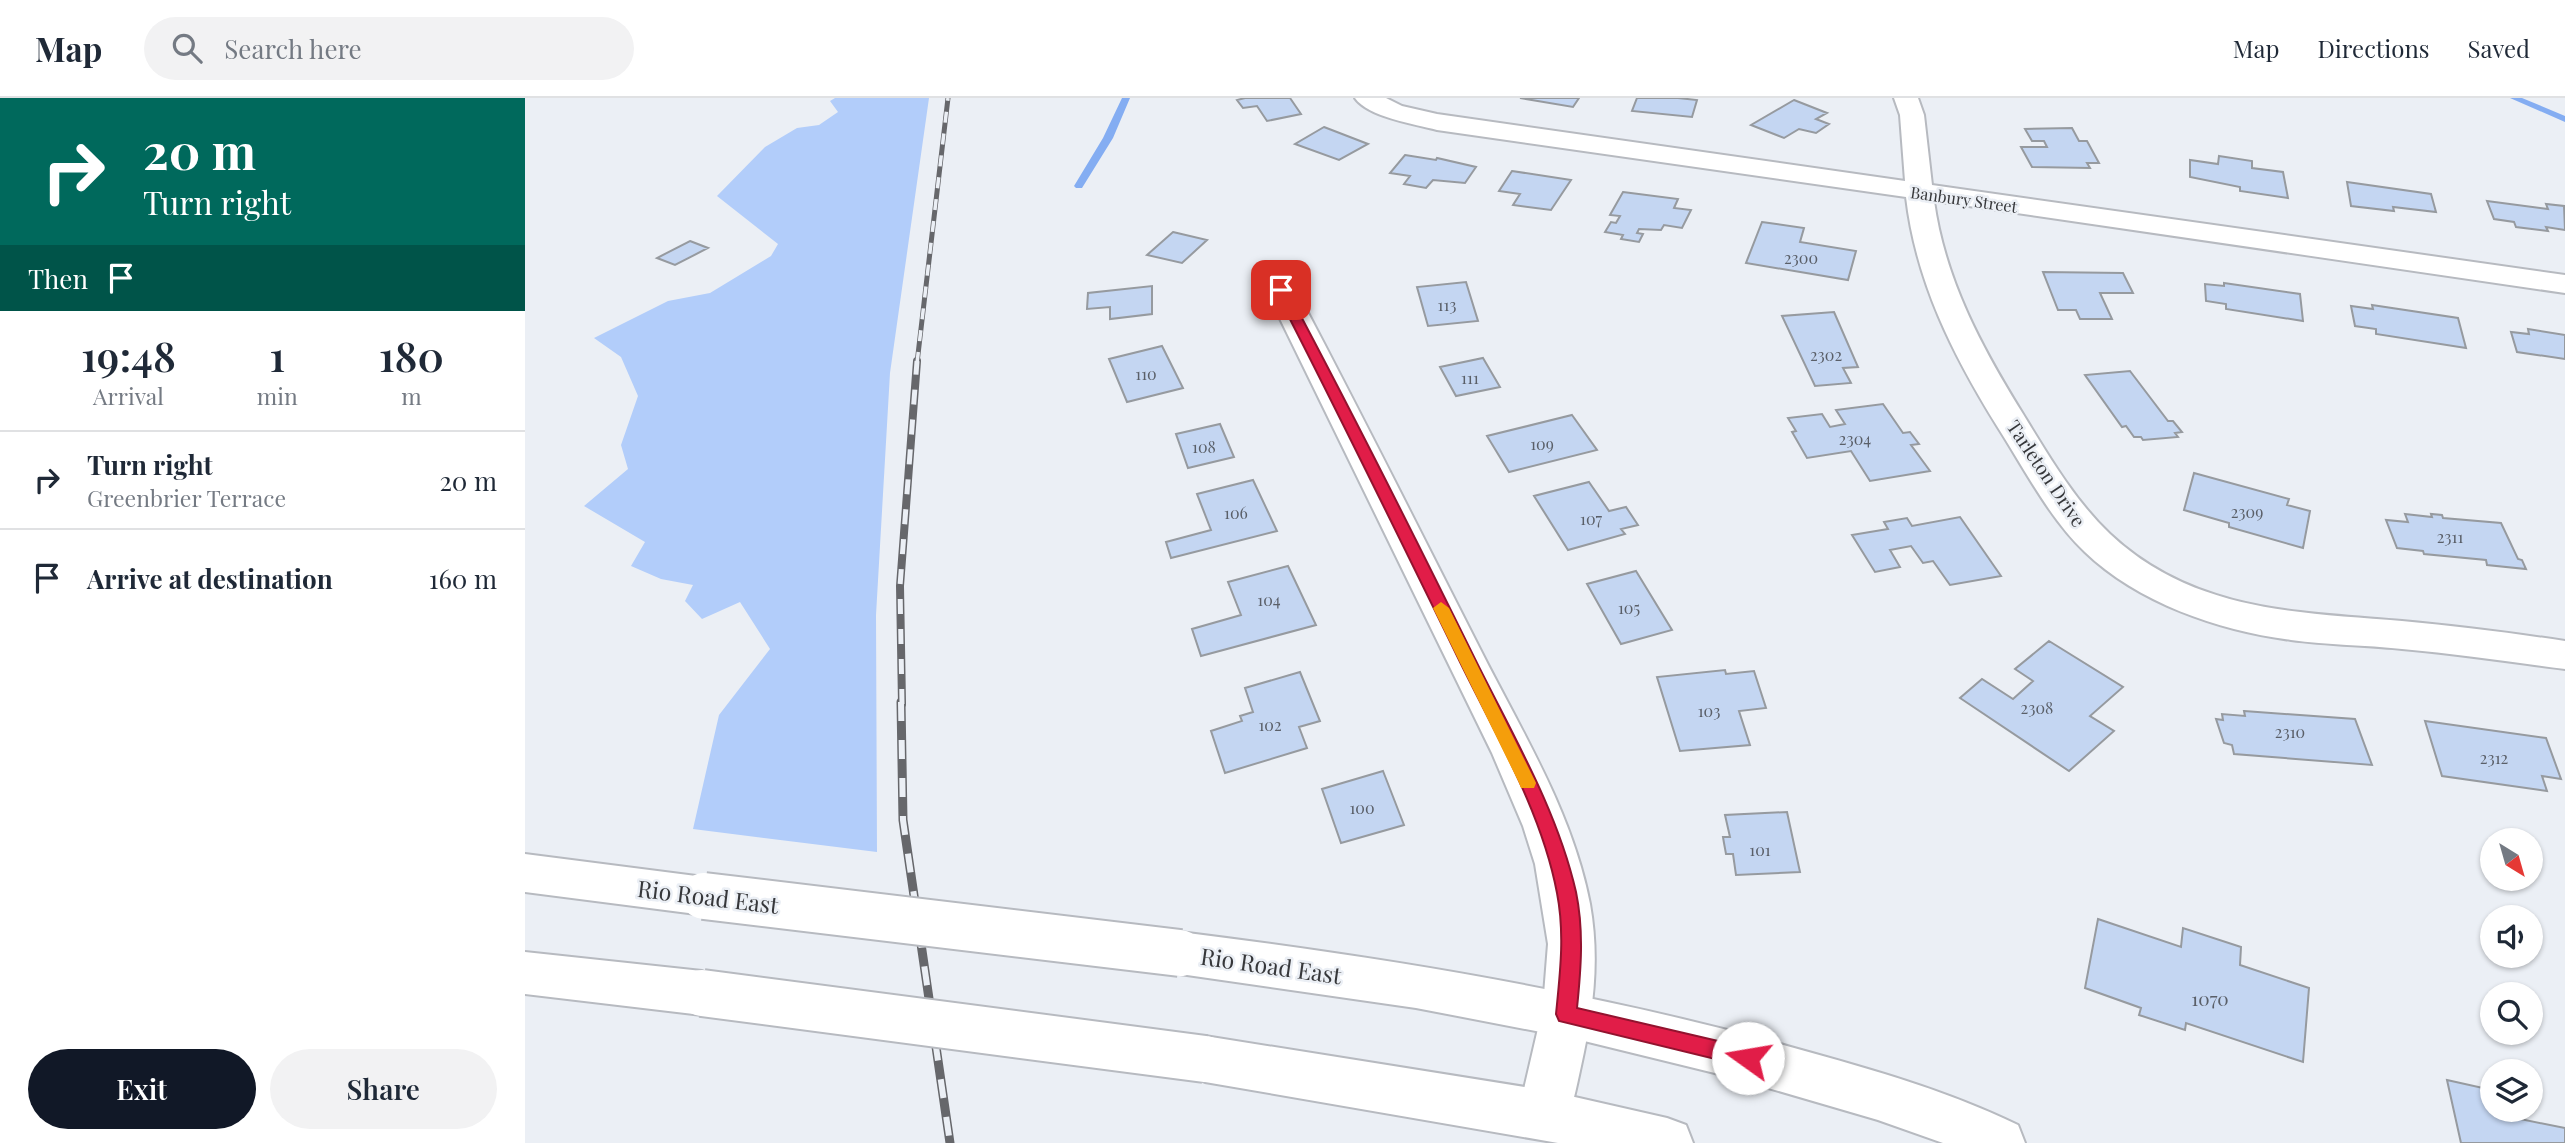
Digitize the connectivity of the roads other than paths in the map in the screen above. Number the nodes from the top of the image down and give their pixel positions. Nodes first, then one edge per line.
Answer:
1 (1367, 98) edge
2 (1906, 98) edge
3 (1921, 192) junction
4 (2565, 284) edge
5 (1281, 290) dead end
6 (2565, 655) edge
7 (525, 873) edge
8 (525, 973) edge
9 (1567, 1014) junction
10 (1544, 1115) junction
11 (1667, 1143) edge
12 (1999, 1143) edge

1 - 3 street, Banbury Street
2 - 3 street, Tarleton Drive
3 - 4 street, Banbury Street
3 - 6 street, Tarleton Drive
5 - 9 street
7 - 9 street, Rio Road East, bridge
8 - 10 street, bridge
9 - 10 street
9 - 12 street, Rio Road East
10 - 11 street

